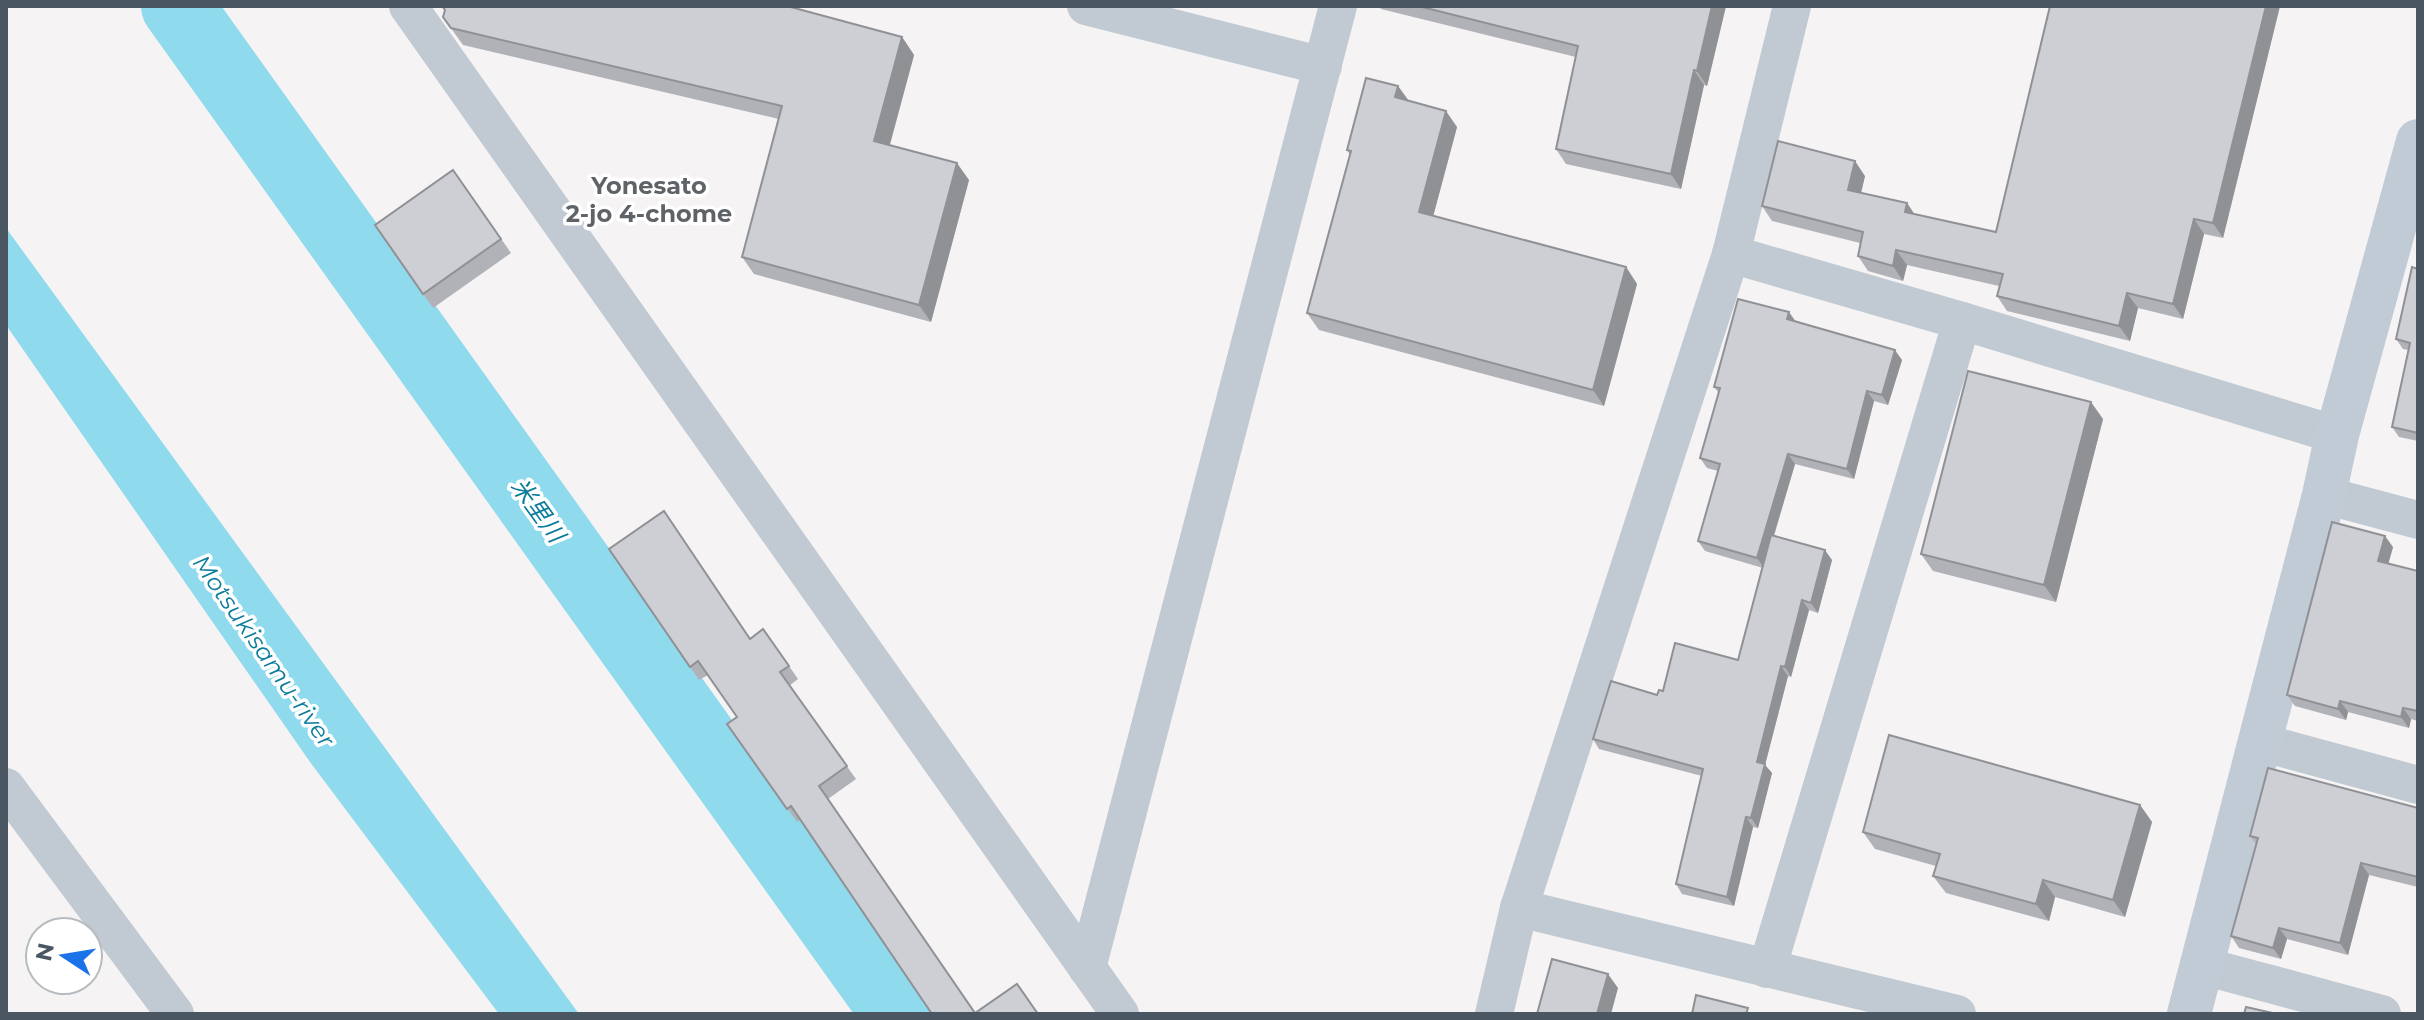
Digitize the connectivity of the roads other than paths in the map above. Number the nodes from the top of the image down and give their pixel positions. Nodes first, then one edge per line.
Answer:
1 (408, 6) edge
2 (1086, 6) edge
3 (1338, 6) edge
4 (1792, 6) edge
5 (1323, 66) junction
6 (2418, 141) edge
7 (2403, 248) edge
8 (1731, 254) junction
9 (1962, 321) junction
10 (2337, 435) junction
11 (2324, 495) junction
12 (2418, 520) edge
13 (2260, 742) junction
14 (2418, 785) edge
15 (6, 787) edge
16 (1519, 908) junction
17 (2203, 966) junction
18 (1087, 968) junction
19 (1767, 969) junction
20 (175, 1014) edge
21 (1120, 1014) edge
22 (1494, 1014) edge
23 (1957, 1014) edge
24 (2189, 1014) edge
25 (2382, 1014) edge

1 - 18 street
2 - 5 street
3 - 5 street
4 - 8 street
5 - 18 street
6 - 7 street
7 - 10 street
8 - 9 street
8 - 16 street
9 - 10 street
9 - 19 street
10 - 11 street
11 - 12 street
11 - 13 street
13 - 14 street
13 - 17 street
15 - 20 street
16 - 19 street
16 - 22 street
17 - 24 street
17 - 25 street
18 - 21 street
19 - 23 street

